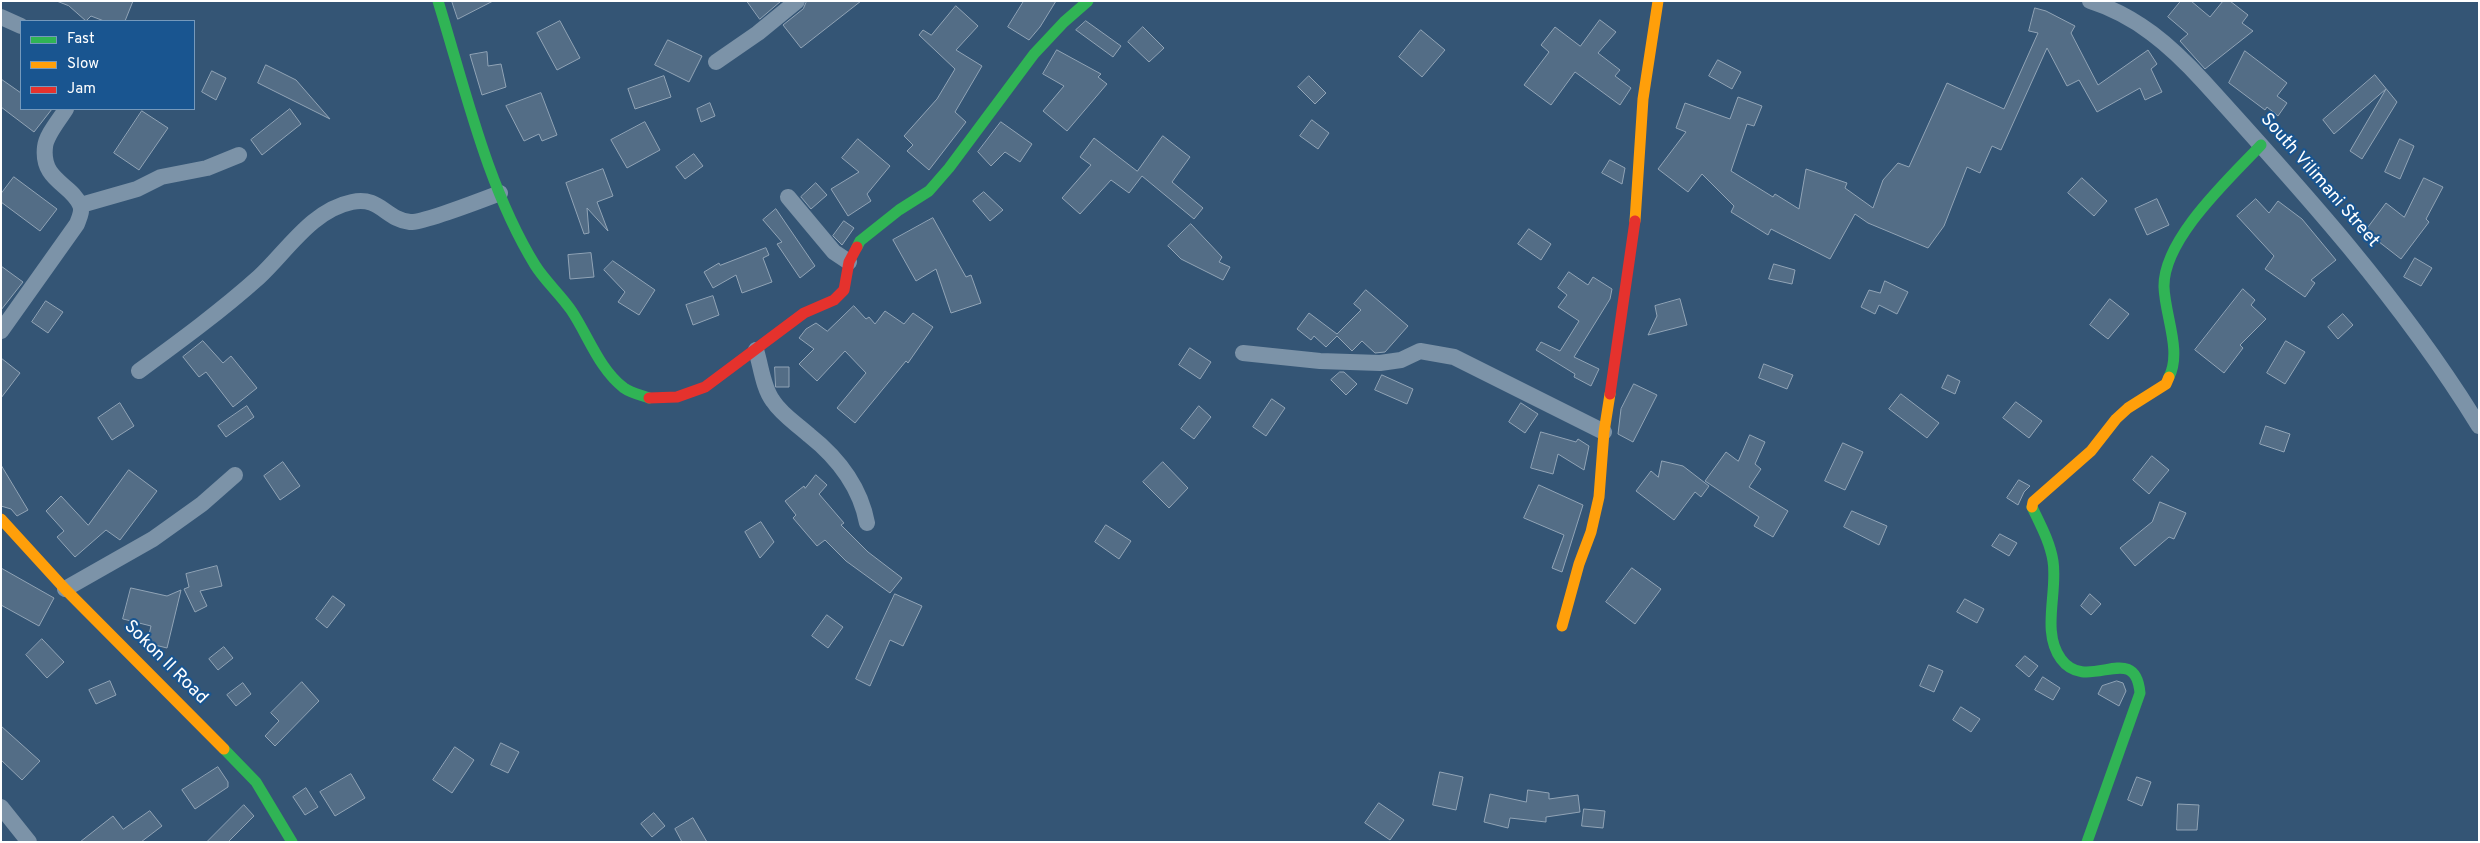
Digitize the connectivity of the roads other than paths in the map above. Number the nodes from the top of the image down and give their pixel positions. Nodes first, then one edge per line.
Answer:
1 (438, 1) edge
2 (797, 1) edge
3 (1088, 1) edge
4 (1658, 1) edge
5 (2090, 1) edge
6 (1, 17) edge
7 (20, 26) edge
8 (716, 62) dead end
9 (65, 110) edge
10 (2261, 145) junction
11 (239, 155) dead end
12 (500, 193) junction
13 (788, 197) dead end
14 (81, 205) junction
15 (849, 262) junction
16 (1, 331) edge
17 (756, 350) junction
18 (1243, 352) dead end
19 (140, 371) dead end
20 (2479, 426) edge
21 (1604, 432) junction
22 (235, 475) dead end
23 (1, 519) edge
24 (867, 523) dead end
25 (65, 589) junction
26 (1562, 626) dead end
27 (1, 807) edge
28 (28, 842) edge
29 (292, 842) edge
30 (2087, 842) edge

1 - 12 street
2 - 8 street
3 - 15 street
4 - 21 street
5 - 10 street, South Vilimani Street
6 - 7 street
9 - 14 street
10 - 20 street, South Vilimani Street
10 - 30 street
11 - 14 street
12 - 17 street
12 - 19 street
13 - 15 street
14 - 16 street
15 - 17 street
17 - 24 street
18 - 21 street
21 - 26 street
22 - 25 street
23 - 25 street, Sokon II Road
25 - 29 street, Sokon II Road
27 - 28 street

